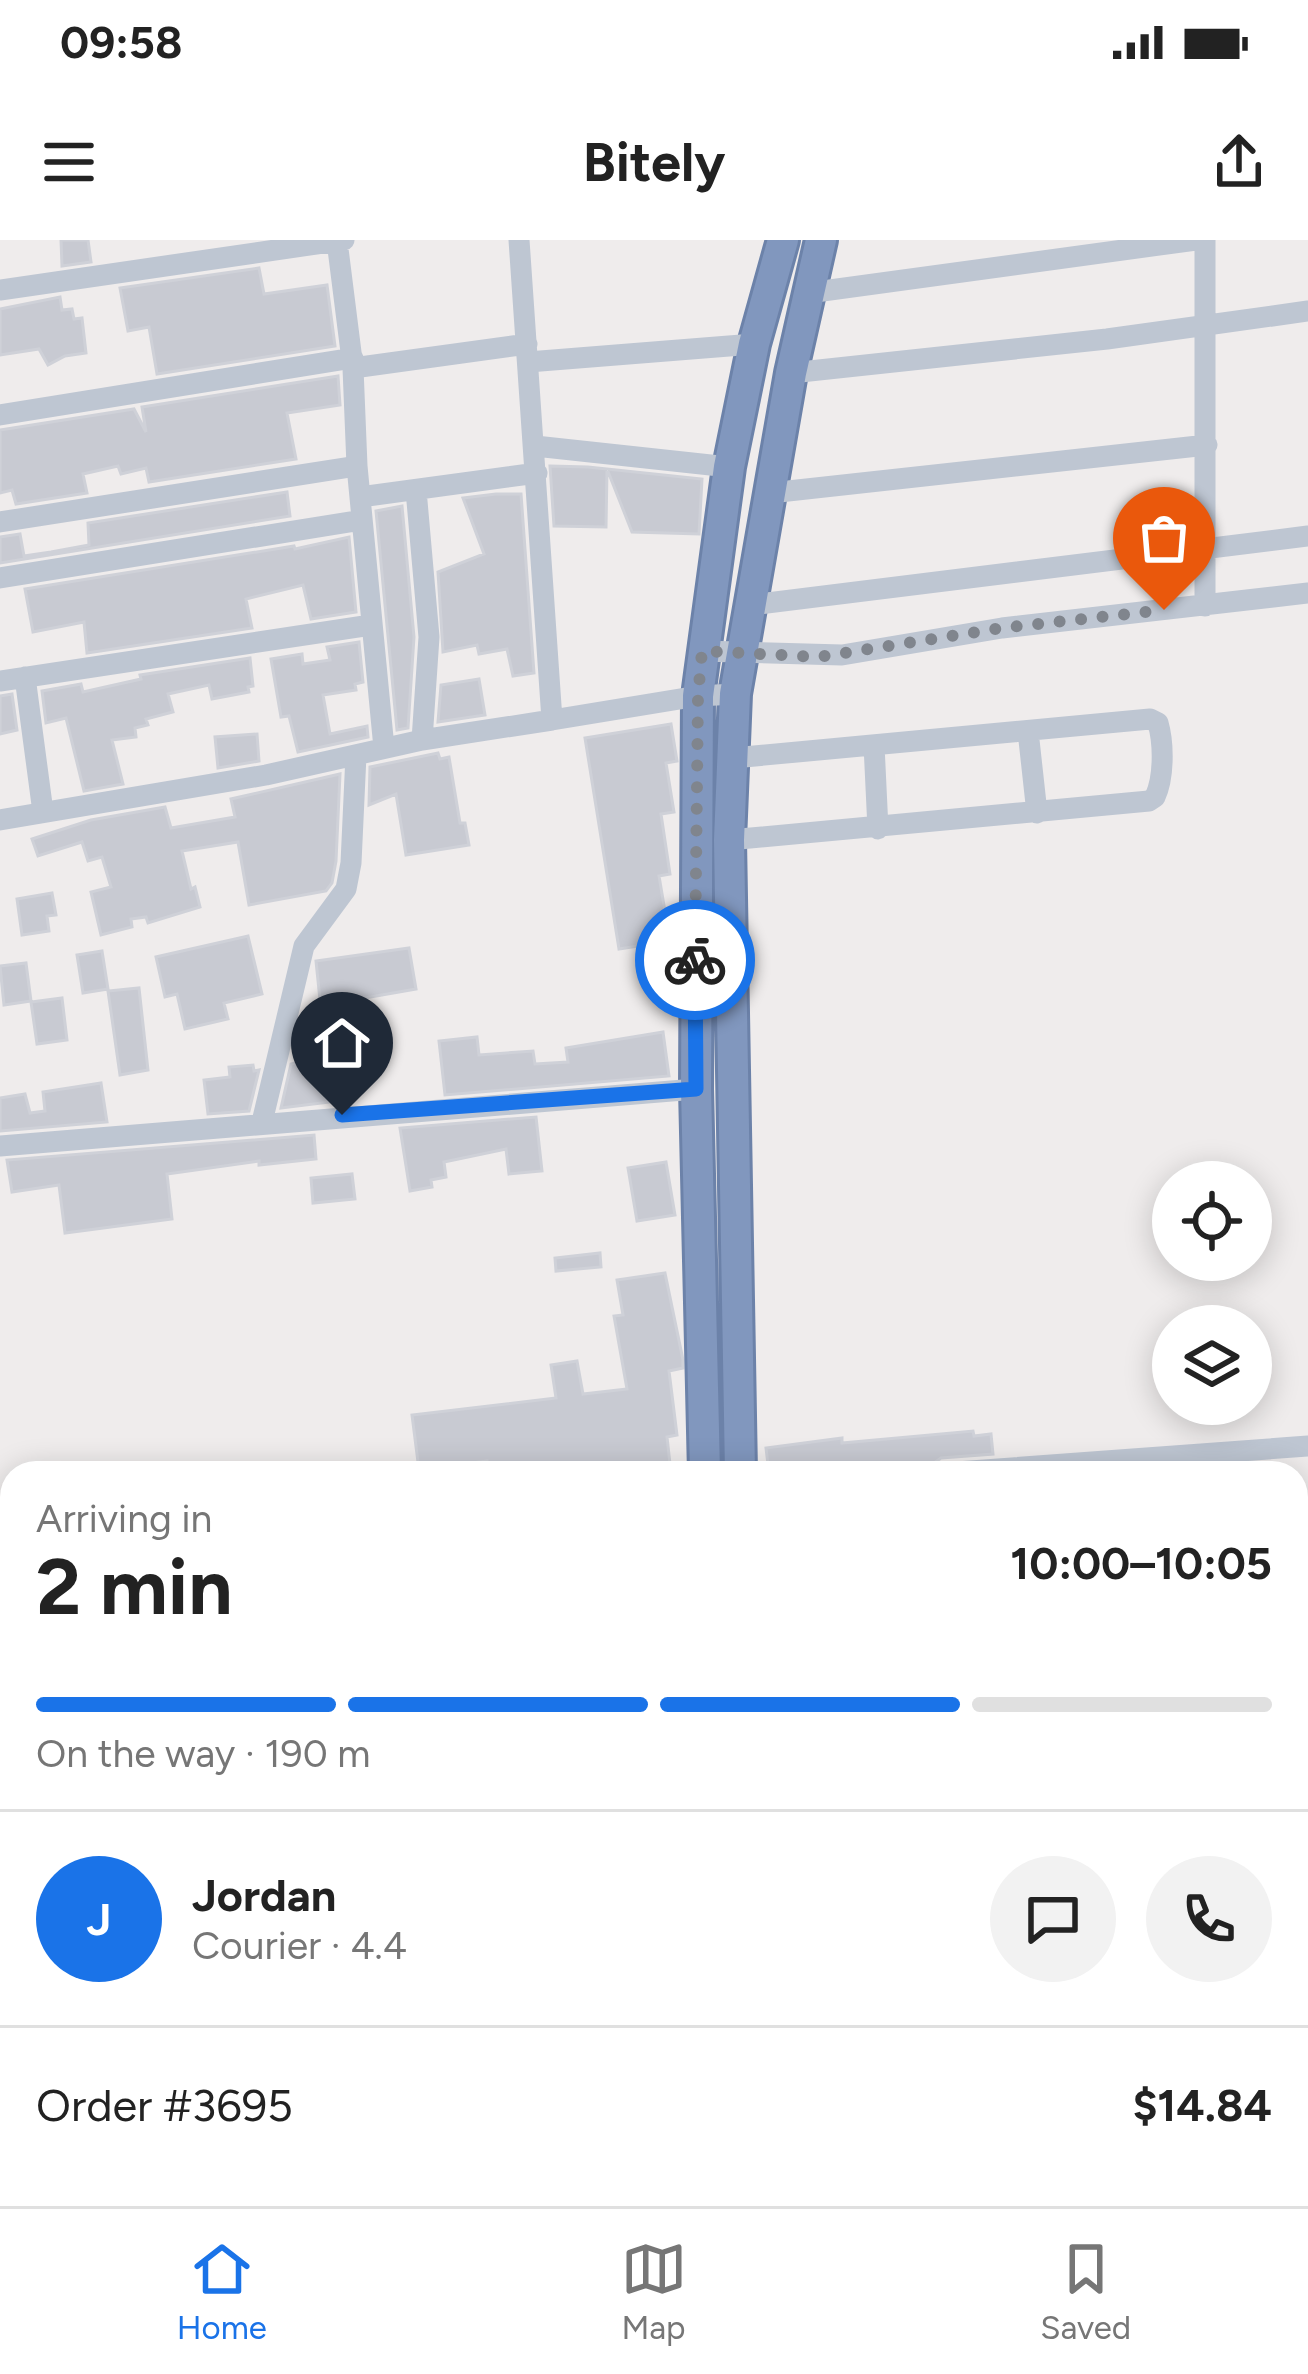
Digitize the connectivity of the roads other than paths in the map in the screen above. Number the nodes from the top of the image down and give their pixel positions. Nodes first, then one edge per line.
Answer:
1 (340, 240) edge
2 (518, 240) edge
3 (783, 240) edge
4 (821, 240) edge
5 (1196, 240) edge
6 (1205, 240) edge
7 (0, 290) edge
8 (808, 293) junction
9 (1308, 310) edge
10 (1207, 325) junction
11 (754, 344) junction
12 (527, 353) junction
13 (353, 363) junction
14 (790, 373) junction
15 (0, 415) edge
16 (1208, 445) junction
17 (535, 446) junction
18 (357, 466) junction
19 (729, 467) junction
20 (537, 473) junction
21 (416, 490) junction
22 (770, 493) junction
23 (361, 509) junction
24 (0, 522) edge
25 (1308, 536) edge
26 (1208, 549) junction
27 (0, 578) edge
28 (1308, 593) edge
29 (751, 605) junction
30 (1205, 606) junction
31 (371, 625) junction
32 (702, 651) junction
33 (744, 654) junction
34 (25, 677) junction
35 (0, 681) edge
36 (735, 694) junction
37 (698, 696) junction
38 (552, 720) junction
39 (1028, 731) junction
40 (422, 740) junction
41 (874, 745) junction
42 (384, 748) junction
43 (356, 755) junction
44 (733, 758) junction
45 (43, 812) junction
46 (1037, 813) junction
47 (0, 820) edge
48 (878, 829) junction
49 (729, 840) junction
50 (696, 1089) junction
51 (262, 1122) junction
52 (0, 1146) edge
53 (1308, 1446) edge
54 (705, 1461) edge
55 (740, 1461) edge
56 (1105, 1461) edge

1 - 7 street
1 - 13 street
2 - 12 street
3 - 11 highway
4 - 8 highway
5 - 8 street
6 - 10 street
8 - 14 highway
9 - 10 street
10 - 14 street
10 - 16 street
11 - 12 street
11 - 19 highway
12 - 13 street
12 - 17 street
13 - 15 street
13 - 18 street
14 - 22 highway
16 - 22 street
16 - 26 street
17 - 19 street
17 - 20 street
18 - 23 street
18 - 24 street
19 - 32 highway
20 - 21 street
20 - 38 street
21 - 23 street
21 - 40 street
22 - 29 highway
23 - 27 street
23 - 31 street
25 - 26 street
26 - 29 street
26 - 30 street
28 - 30 street
29 - 33 highway
30 - 33 street
31 - 34 street
31 - 42 street
32 - 33 street
32 - 37 highway
33 - 36 highway
34 - 35 street
34 - 45 street
36 - 37 street
36 - 44 highway
37 - 38 street
37 - 50 highway
38 - 40 street
39 - 41 street
39 - 46 street
39 - 46 street
40 - 42 street
41 - 44 street
41 - 48 street
42 - 43 street
43 - 45 street
43 - 51 street
44 - 49 highway
45 - 47 street
46 - 48 street
48 - 49 street
49 - 55 highway
50 - 51 street
50 - 54 highway
51 - 52 street
53 - 56 street

